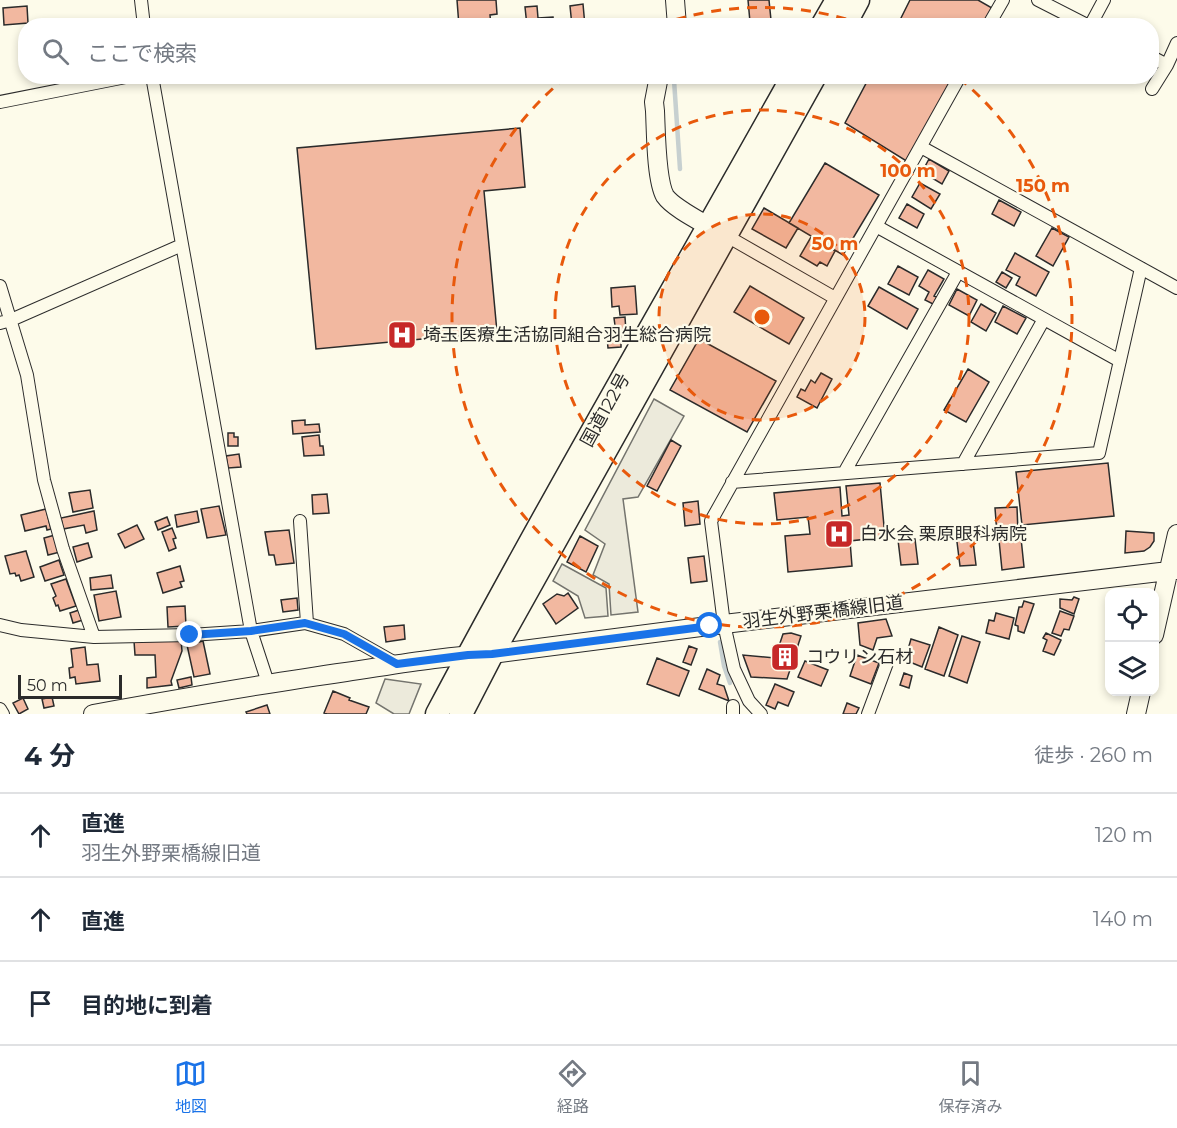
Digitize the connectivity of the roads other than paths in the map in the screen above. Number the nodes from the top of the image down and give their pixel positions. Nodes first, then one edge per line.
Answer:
1 (141, 0) edge
2 (675, 0) edge
3 (837, 0) edge
4 (858, 0) edge
5 (1003, 0) edge
6 (1038, 0) edge
7 (1104, 0) edge
8 (143, 18) edge
9 (676, 18) edge
10 (827, 18) edge
11 (848, 18) edge
12 (993, 18) edge
13 (1074, 18) edge
14 (1094, 18) edge
15 (1177, 43) edge
16 (1159, 61) edge
17 (1167, 65) junction
18 (1159, 78) edge
19 (90, 84) edge
20 (153, 84) edge
21 (657, 84) edge
22 (790, 84) edge
23 (810, 84) edge
24 (956, 84) edge
25 (1155, 84) edge
26 (1152, 89) dead end
27 (0, 102) edge
28 (921, 147) junction
29 (876, 226) junction
30 (717, 231) junction
31 (182, 245) junction
32 (1141, 268) junction
33 (958, 272) junction
34 (0, 286) edge
35 (1177, 288) edge
36 (835, 298) junction
37 (1044, 319) junction
38 (6, 322) edge
39 (1120, 360) junction
40 (963, 464) junction
41 (844, 473) junction
42 (732, 482) junction
43 (300, 521) dead end
44 (1177, 534) edge
45 (1173, 571) edge
46 (1159, 620) edge
47 (307, 623) junction
48 (724, 624) junction
49 (0, 625) edge
50 (251, 631) junction
51 (94, 637) junction
52 (492, 654) junction
53 (468, 655) junction
54 (887, 663) dead end
55 (397, 664) junction
56 (268, 683) junction
57 (1141, 696) edge
58 (0, 709) edge
59 (3, 714) edge
60 (93, 714) edge
61 (437, 714) edge
62 (461, 714) edge
63 (760, 714) edge
64 (868, 714) edge
65 (1136, 714) edge

1 - 8 street
2 - 9 street
3 - 10 highway
4 - 11 highway
5 - 12 street
6 - 13 street
7 - 14 street
15 - 17 street
16 - 17 street
17 - 18 street
19 - 27 street
20 - 31 street
21 - 30 street
22 - 30 highway, 国道122号
23 - 30 highway, 国道122号
24 - 28 street
25 - 26 street
28 - 29 street
28 - 32 street
29 - 33 street
29 - 36 street
30 - 36 street
30 - 52 highway, 国道122号
30 - 53 highway, 国道122号
31 - 38 street
31 - 50 street
32 - 35 street
32 - 39 street
33 - 37 street
33 - 41 street
34 - 38 street
36 - 42 street
37 - 39 street
37 - 40 street
38 - 51 street
39 - 40 street
40 - 41 street
41 - 42 street
42 - 48 street
43 - 47 street
44 - 45 street
45 - 46 street
45 - 48 street, 羽生外野栗橋線旧道
47 - 50 street
47 - 55 street
48 - 52 street, 羽生外野栗橋線旧道
48 - 63 street
49 - 51 street
50 - 51 street
50 - 56 street
52 - 53 street, 羽生外野栗橋線旧道
52 - 62 highway, 国道122号
53 - 55 street, 羽生外野栗橋線旧道
53 - 61 highway, 国道122号
54 - 64 street
55 - 56 street, 羽生外野栗橋線旧道
56 - 60 street, 羽生外野栗橋線旧道
57 - 65 street
58 - 59 street

